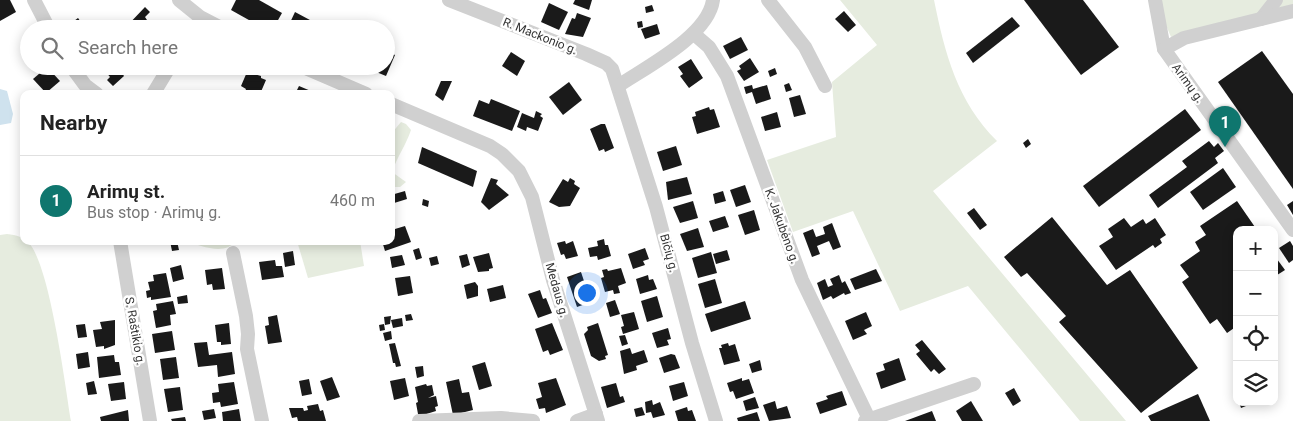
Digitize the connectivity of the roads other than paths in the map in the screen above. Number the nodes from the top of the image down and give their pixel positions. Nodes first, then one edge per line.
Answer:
1 (34, 0) edge
2 (179, 0) edge
3 (449, 0) edge
4 (713, 0) edge
5 (768, 0) edge
6 (1155, 0) edge
7 (1276, 0) edge
8 (1293, 11) edge
9 (1261, 19) junction
10 (44, 20) edge
11 (194, 20) edge
12 (694, 34) junction
13 (1164, 49) junction
14 (78, 75) edge
15 (165, 75) edge
16 (322, 75) edge
17 (618, 86) junction
18 (824, 86) dead end
19 (92, 90) edge
20 (155, 90) edge
21 (357, 90) edge
22 (395, 106) edge
23 (1293, 230) edge
24 (121, 245) edge
25 (233, 253) dead end
26 (974, 384) dead end
27 (597, 418) edge
28 (150, 421) edge
29 (262, 421) edge
30 (419, 421) edge
31 (533, 421) edge
32 (577, 421) edge
33 (716, 421) edge
34 (868, 421) edge

1 - 10 street
2 - 11 street
3 - 17 street, R. Mackonio g.
4 - 12 street
5 - 18 street
6 - 13 street, Arimų g.
7 - 9 street
8 - 9 street
9 - 13 street
12 - 17 street
12 - 34 street, K. Jakubėno g.
13 - 23 street, Arimų g.
14 - 19 street
15 - 20 street
16 - 21 street
17 - 33 street, Bičių g.
22 - 27 street, Medaus g.
24 - 28 street, S. Raštikio g.
25 - 29 street
26 - 34 street
27 - 32 street
30 - 31 street

